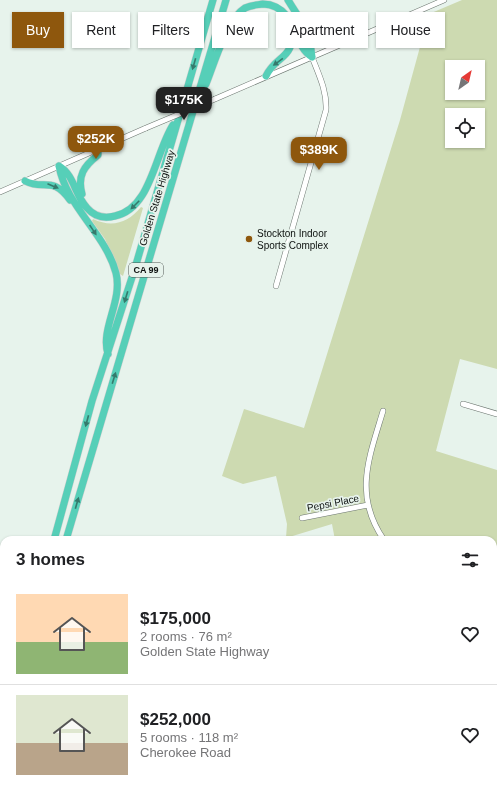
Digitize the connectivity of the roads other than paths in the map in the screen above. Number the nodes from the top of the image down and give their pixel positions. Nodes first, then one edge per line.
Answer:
1 (213, 0) edge
2 (226, 0) edge
3 (288, 0) edge
4 (444, 0) edge
5 (283, 12) edge
6 (296, 12) edge
7 (368, 32) edge
8 (289, 48) edge
9 (303, 48) edge
10 (311, 48) edge
11 (332, 48) edge
12 (312, 57) junction
13 (266, 76) junction
14 (198, 94) junction
15 (179, 115) junction
16 (98, 150) junction
17 (59, 166) junction
18 (25, 181) junction
19 (0, 192) edge
20 (78, 202) junction
21 (276, 286) dead end
22 (108, 354) junction
23 (463, 404) dead end
24 (383, 411) dead end
25 (497, 414) edge
26 (368, 505) junction
27 (302, 518) dead end
28 (55, 536) edge
29 (67, 536) edge
30 (382, 536) edge

1 -> 15 highway, Golden State Highway / CA 99
2 - 14 highway, Golden State Highway / CA 99
3 - 6 highway
4 - 7 street
5 - 14 highway
8 -> 13 highway
9 - 12 highway
10 - 12 highway
11 - 12 street
12 - 13 street
12 - 21 street
13 - 16 street, bridge
29 -> 14 highway, Golden State Highway / CA 99
15 -> 20 highway
15 -> 22 highway, Golden State Highway / CA 99
16 - 17 street
16 - 20 highway
17 - 18 street
17 - 20 highway
18 - 19 street
18 -> 20 highway
20 -> 22 highway
22 -> 28 highway, Golden State Highway / CA 99
23 - 25 street
24 - 26 street
26 - 27 street, Pepsi Place
26 - 30 street

